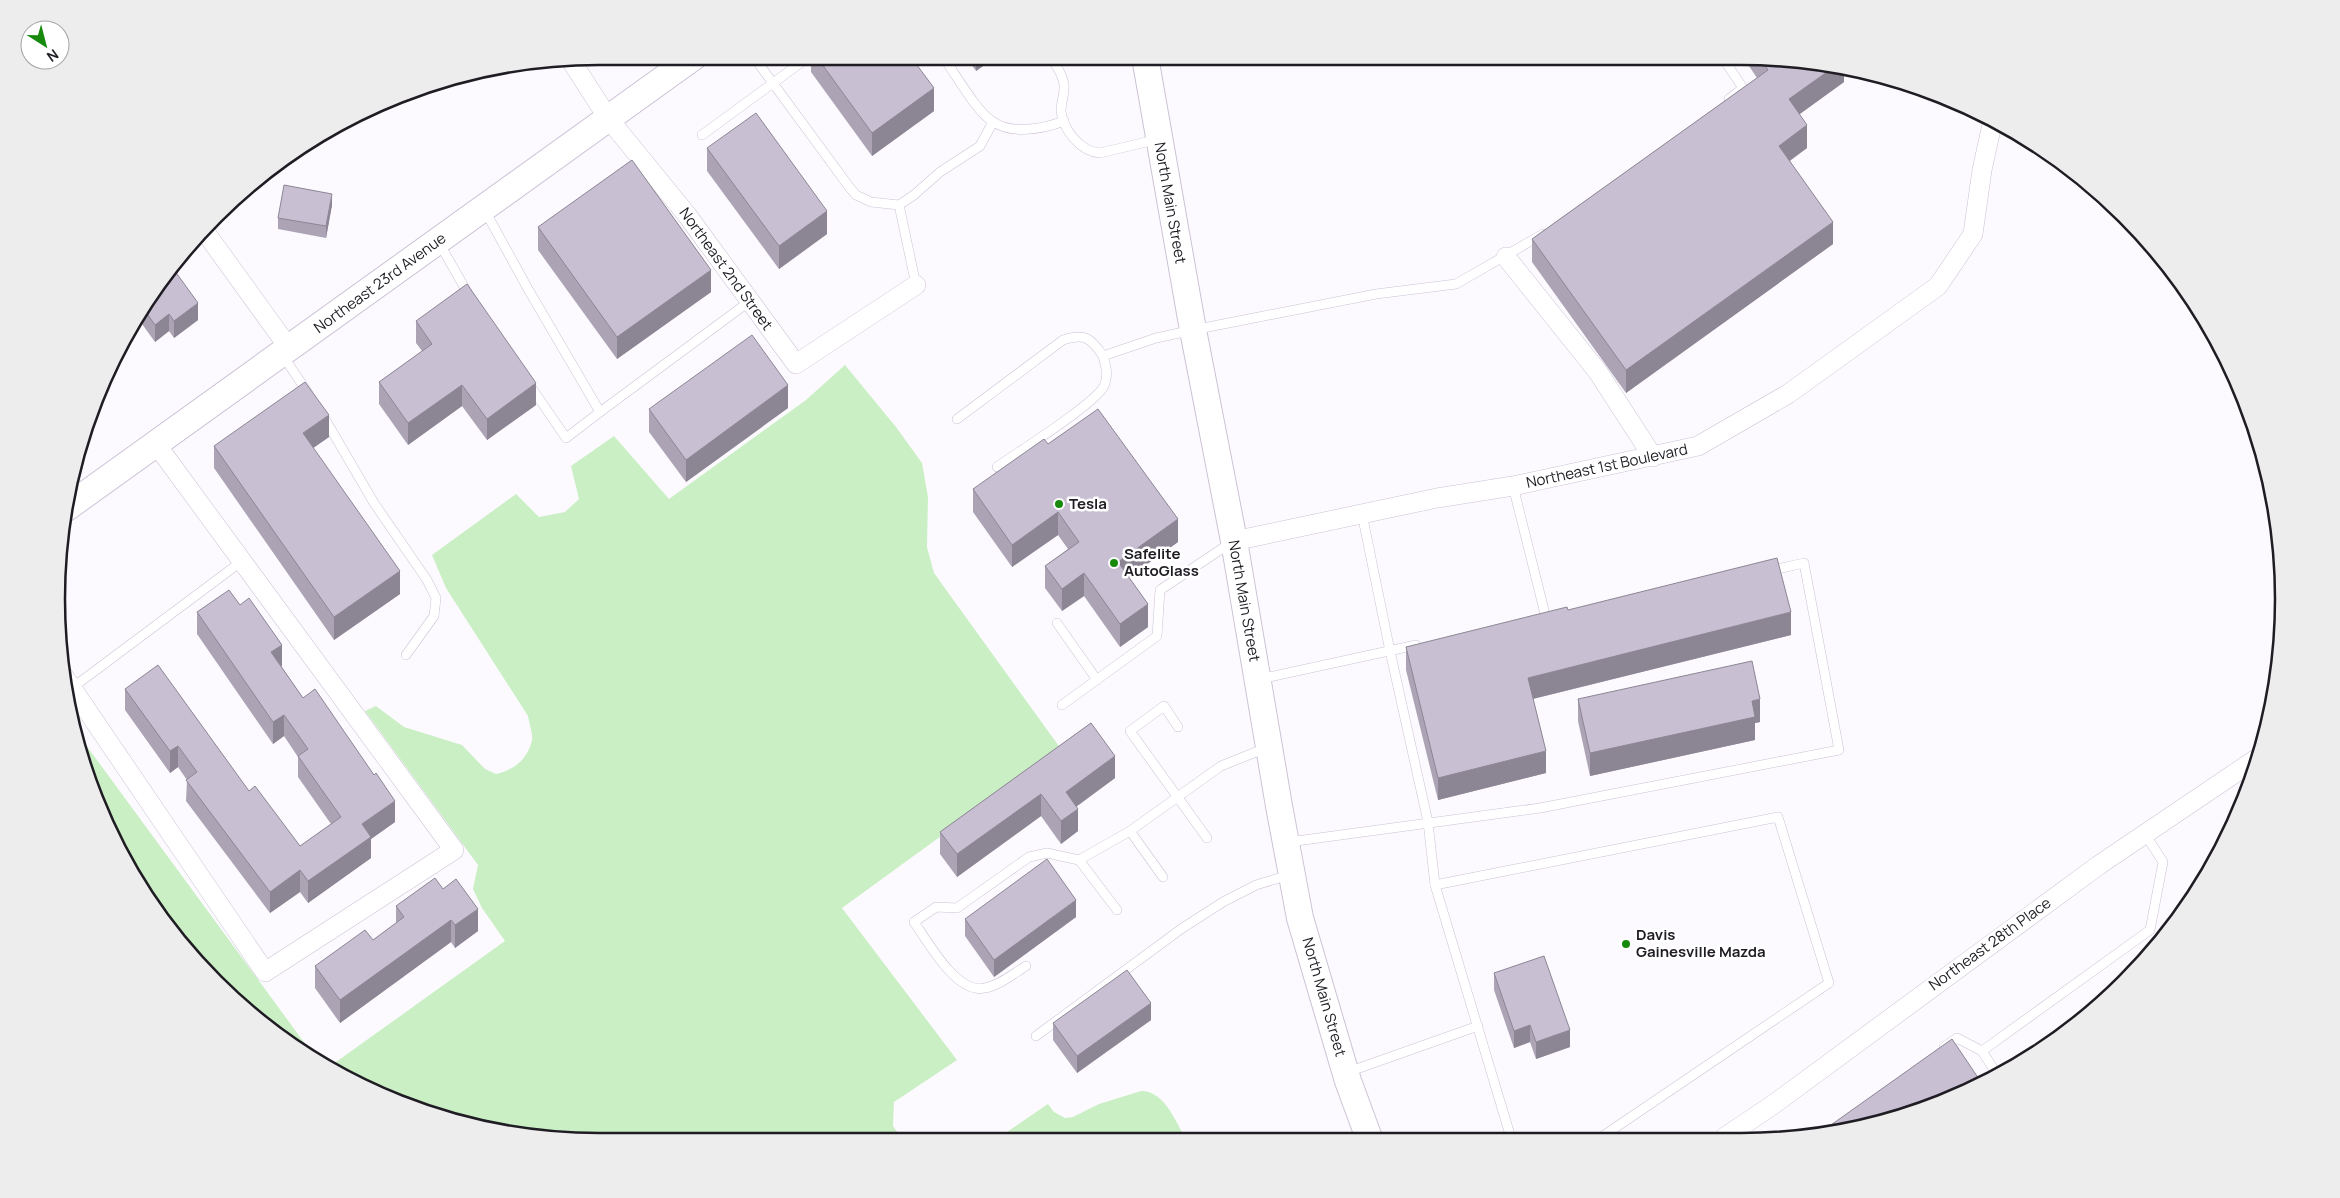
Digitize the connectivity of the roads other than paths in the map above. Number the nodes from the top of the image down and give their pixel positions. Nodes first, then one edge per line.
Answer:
1 (682, 65) edge
2 (759, 65) edge
3 (798, 65) edge
4 (949, 65) edge
5 (1056, 65) edge
6 (1146, 65) edge
7 (1727, 65) edge
8 (574, 66) edge
9 (773, 84) junction
10 (1721, 105) edge
11 (608, 118) junction
12 (1064, 121) junction
13 (994, 122) junction
14 (1991, 128) edge
15 (702, 135) dead end
16 (1159, 139) junction
17 (899, 205) junction
18 (484, 208) junction
19 (1552, 228) edge
20 (208, 236) edge
21 (438, 240) junction
22 (1506, 257) junction
23 (916, 285) joint
24 (750, 301) junction
25 (478, 309) edge
26 (1193, 330) junction
27 (285, 351) junction
28 (1103, 356) junction
29 (522, 373) edge
30 (600, 412) junction
31 (957, 419) dead end
32 (156, 444) junction
33 (1653, 457) junction
34 (997, 467) dead end
35 (1513, 486) junction
36 (74, 499) edge
37 (1362, 514) junction
38 (1234, 541) junction
39 (242, 561) junction
40 (1757, 573) edge
41 (1536, 620) edge
42 (1057, 623) dead end
43 (1429, 643) edge
44 (1390, 651) junction
45 (406, 655) dead end
46 (1097, 680) junction
47 (1257, 680) junction
48 (72, 688) edge
49 (73, 689) edge
50 (1062, 705) dead end
51 (1178, 727) dead end
52 (1269, 747) junction
53 (2249, 764) edge
54 (1178, 796) junction
55 (1428, 822) junction
56 (1130, 831) junction
57 (2145, 834) junction
58 (1207, 838) dead end
59 (1286, 843) junction
60 (1079, 860) junction
61 (1292, 874) junction
62 (1163, 877) dead end
63 (1435, 885) junction
64 (1117, 910) dead end
65 (1026, 966) dead end
66 (1478, 1026) junction
67 (1036, 1036) dead end
68 (1982, 1051) junction
69 (1933, 1055) edge
70 (1993, 1069) edge
71 (1346, 1073) junction
72 (1367, 1133) edge
73 (1510, 1133) edge
74 (1607, 1133) edge
75 (1735, 1133) edge

1 - 11 main road, Northeast 23rd Avenue
2 - 9 lane
3 - 9 lane
4 - 13 lane
5 - 12 lane
6 - 16 main road, North Main Street
7 - 10 lane
8 - 11 street, Northeast 2nd Street
9 - 15 lane
9 - 17 lane
11 - 18 main road, Northeast 23rd Avenue
11 - 24 street, Northeast 2nd Street
12 - 13 lane
12 - 16 lane
13 - 17 lane
14 - 33 street, Northeast 1st Boulevard
16 - 26 main road, North Main Street
17 - 23 lane
18 - 21 main road, Northeast 23rd Avenue
18 - 30 lane
19 - 22 lane
20 - 27 street
21 - 25 lane
21 - 27 main road, Northeast 23rd Avenue
22 - 26 lane
22 - 33 street
23 - 24 street, Northeast 2nd Street
24 - 30 lane
26 - 28 lane
26 - 38 main road, North Main Street
27 - 32 main road, Northeast 23rd Avenue
27 - 45 lane
28 - 31 lane
28 - 34 lane
29 - 30 lane
32 - 36 main road, Northeast 23rd Avenue
32 - 39 street
33 - 35 street, Northeast 1st Boulevard
35 - 37 street, Northeast 1st Boulevard
35 - 41 lane
37 - 38 street, Northeast 1st Boulevard
37 - 44 lane
38 - 46 lane
38 - 47 main road, North Main Street
39 - 48 lane
39 - 49 street
40 - 55 lane
42 - 46 lane
43 - 44 lane
44 - 47 lane
44 - 55 lane
46 - 50 lane
47 - 52 main road, North Main Street
51 - 54 lane
52 - 54 lane
52 - 59 main road, North Main Street
53 - 57 street, Northeast 28th Place
54 - 56 lane
54 - 58 lane
55 - 59 lane
55 - 63 lane
56 - 60 lane
56 - 62 lane
57 - 68 lane
57 - 75 street, Northeast 28th Place
59 - 61 main road, North Main Street
60 - 64 lane
60 - 65 lane
61 - 67 lane
61 - 71 main road, North Main Street
63 - 66 lane
63 - 74 lane
66 - 71 lane
66 - 73 lane
68 - 69 lane
68 - 70 lane
71 - 72 main road, North Main Street

